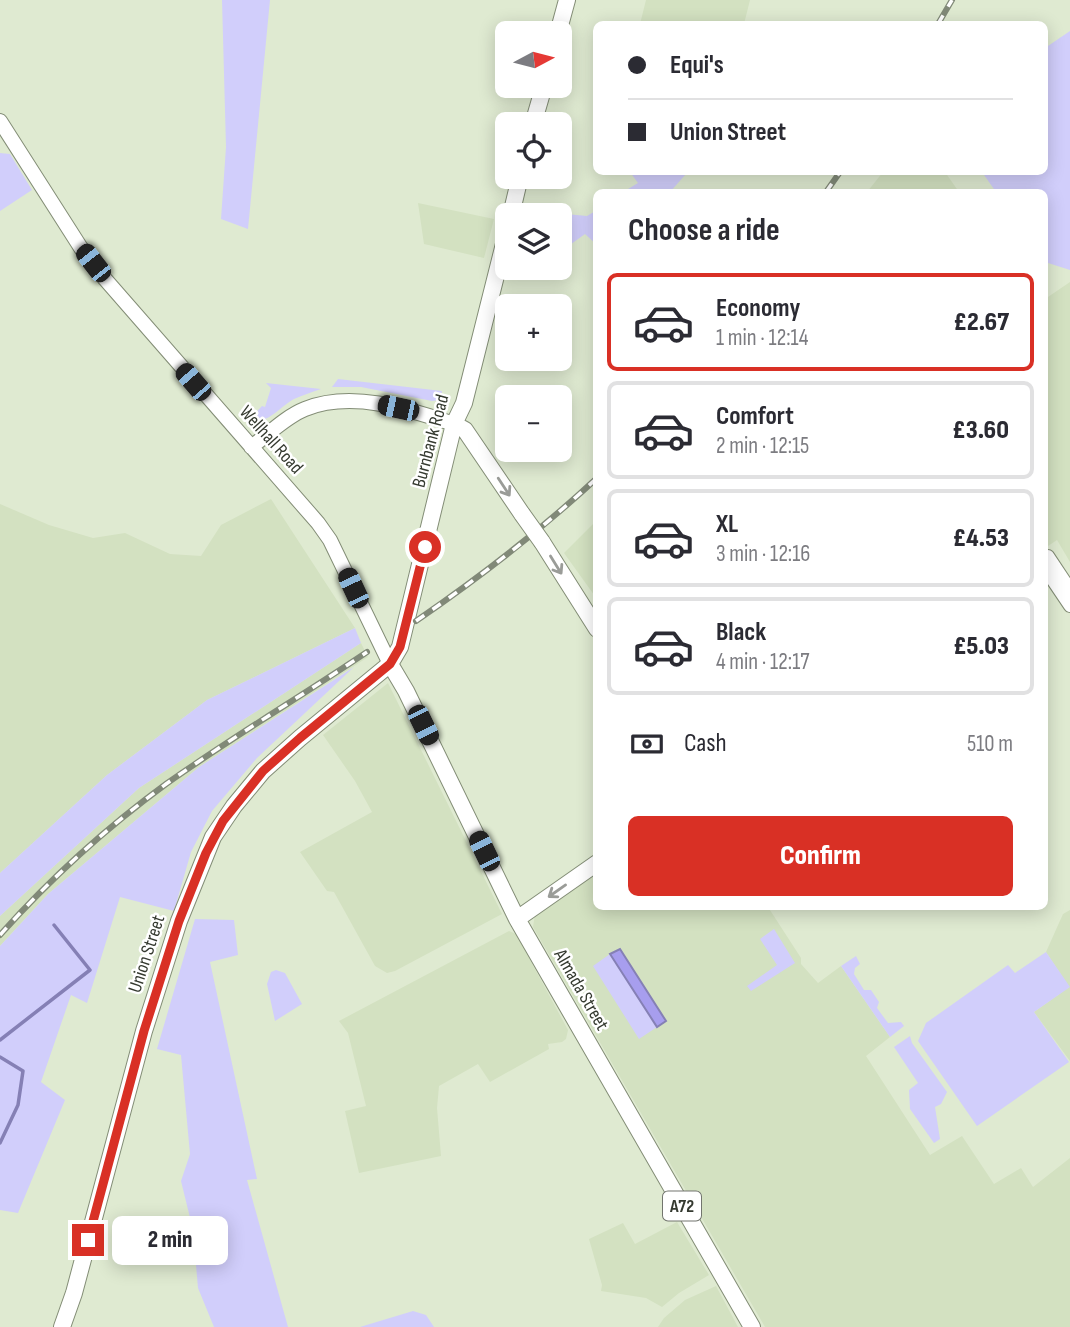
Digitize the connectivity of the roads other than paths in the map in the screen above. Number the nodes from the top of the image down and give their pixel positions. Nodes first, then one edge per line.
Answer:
1 (567, 0) edge
2 (561, 21) edge
3 (0, 121) edge
4 (495, 280) edge
5 (464, 403) junction
6 (454, 424) junction
7 (251, 447) junction
8 (484, 457) junction
9 (1048, 563) edge
10 (1048, 565) edge
11 (1070, 589) edge
12 (1070, 606) edge
13 (593, 623) edge
14 (390, 664) junction
15 (593, 866) edge
16 (517, 919) junction
17 (62, 1327) edge
18 (752, 1327) edge

1 - 2 main road
3 - 7 main road, Wellhall Road
4 - 5 main road, Burnbank Road
5 - 6 main road, Burnbank Road
5 - 8 main road
6 - 7 main road
6 - 8 main road
6 - 14 main road, Burnbank Road
7 - 14 main road, Wellhall Road
8 -> 13 main road, bridge
9 - 11 street
10 - 12 street
14 - 16 main road, Almada Street / A72
14 - 17 main road, Union Street
15 -> 16 main road
16 - 18 main road, Almada Street / A72

